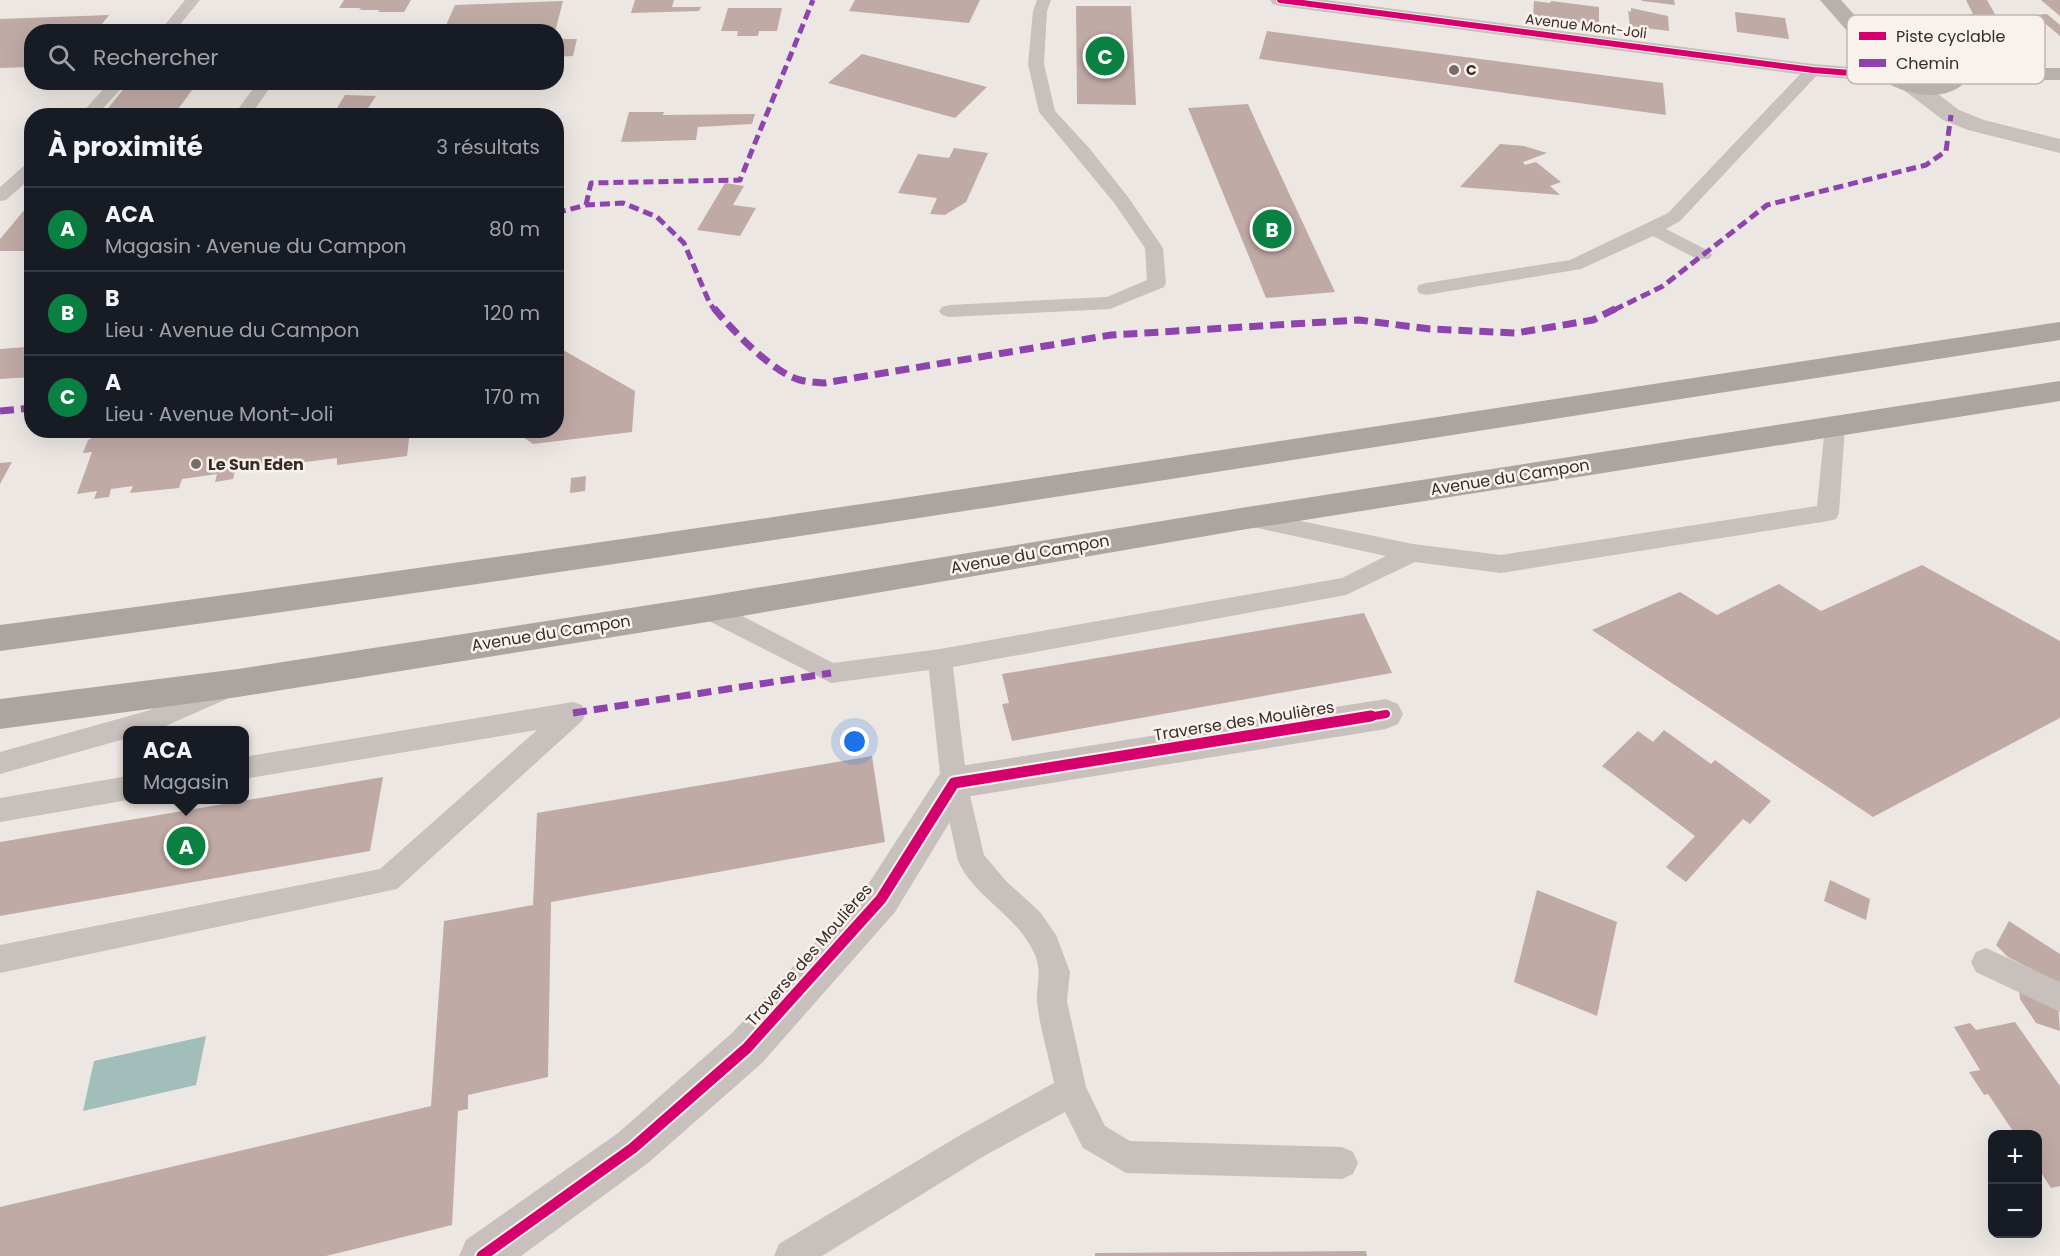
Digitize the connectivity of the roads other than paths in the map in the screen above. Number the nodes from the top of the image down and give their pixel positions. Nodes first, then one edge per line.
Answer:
1 (193, 0) edge
2 (1044, 0) edge
3 (1280, 0) edge
4 (1830, 0) edge
5 (1847, 19) edge
6 (173, 24) edge
7 (1813, 70) junction
8 (1847, 73) edge
9 (1908, 84) edge
10 (1951, 84) edge
11 (1913, 86) junction
12 (111, 90) edge
13 (260, 90) edge
14 (95, 108) edge
15 (247, 108) edge
16 (2060, 146) edge
17 (24, 175) edge
18 (0, 196) edge
19 (1653, 229) junction
20 (1703, 255) dead end
21 (1426, 289) dead end
22 (949, 311) dead end
23 (2060, 331) edge
24 (2060, 391) edge
25 (1835, 426) junction
26 (1247, 518) junction
27 (1413, 554) junction
28 (707, 609) junction
29 (0, 638) edge
30 (940, 659) junction
31 (238, 683) junction
32 (0, 714) edge
33 (1386, 714) dead end
34 (131, 726) edge
35 (123, 728) edge
36 (0, 763) edge
37 (249, 767) edge
38 (954, 783) junction
39 (123, 789) edge
40 (0, 810) edge
41 (0, 959) edge
42 (1986, 962) dead end
43 (2060, 997) edge
44 (1071, 1091) junction
45 (1342, 1163) dead end
46 (482, 1256) edge
47 (791, 1256) edge

1 - 6 lane
2 - 22 lane
3 - 7 street, Avenue Mont-Joli
4 - 5 main road
7 - 8 street, Avenue Mont-Joli
7 - 19 lane
9 - 11 main road
10 - 11 main road
11 - 16 street
12 - 14 lane
13 - 15 lane
17 - 18 lane
19 - 20 lane
19 - 21 lane
23 - 29 main road
24 - 25 main road, Avenue du Campon
25 - 26 main road, Avenue du Campon
25 - 27 lane
26 - 27 lane
26 - 28 main road, Avenue du Campon
27 - 30 lane
28 - 30 lane
28 - 31 main road, Avenue du Campon
30 - 38 lane
31 - 32 main road, Avenue du Campon
31 - 34 lane
33 - 38 street, Traverse des Moulières
35 - 36 lane
37 - 41 lane
38 - 44 lane
38 - 46 street, Traverse des Moulières
39 - 40 lane
42 - 43 lane
44 - 45 lane
44 - 47 lane

